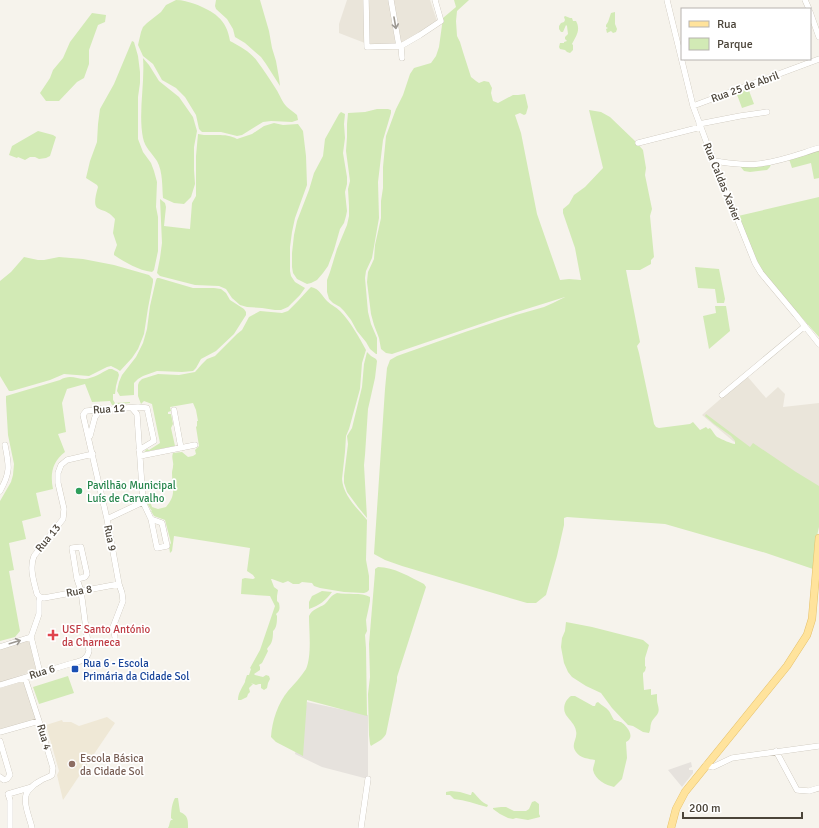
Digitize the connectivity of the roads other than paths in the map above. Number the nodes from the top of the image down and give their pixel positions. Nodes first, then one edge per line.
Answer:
1 (366, 0) edge
2 (391, 0) edge
3 (435, 0) edge
4 (667, 0) edge
5 (811, 17) edge
6 (813, 28) edge
7 (819, 37) edge
8 (400, 46) junction
9 (681, 54) edge
10 (402, 58) dead end
11 (819, 59) edge
12 (682, 60) edge
13 (693, 106) junction
14 (767, 112) dead end
15 (700, 125) junction
16 (638, 143) dead end
17 (819, 148) edge
18 (714, 161) junction
19 (805, 326) junction
20 (819, 344) edge
21 (722, 395) dead end
22 (132, 408) junction
23 (101, 409) junction
24 (174, 410) dead end
25 (86, 411) joint
26 (89, 438) junction
27 (5, 445) dead end
28 (195, 445) dead end
29 (181, 448) junction
30 (140, 453) junction
31 (93, 454) junction
32 (0, 491) edge
33 (143, 502) junction
34 (106, 519) junction
35 (151, 519) junction
36 (819, 538) edge
37 (77, 578) junction
38 (119, 584) junction
39 (81, 591) junction
40 (40, 597) junction
41 (31, 637) junction
42 (115, 637) dead end
43 (0, 647) edge
44 (40, 673) junction
45 (25, 678) junction
46 (0, 685) edge
47 (39, 721) junction
48 (0, 732) edge
49 (1, 745) edge
50 (819, 746) edge
51 (776, 751) junction
52 (706, 765) junction
53 (0, 777) edge
54 (368, 779) dead end
55 (32, 787) junction
56 (819, 788) edge
57 (10, 828) edge
58 (32, 828) edge
59 (361, 828) edge
60 (671, 828) edge

1 - 8 street
2 -> 8 street
3 - 8 street
4 - 9 street, Rua Caldas Xavier
5 - 6 street
6 - 7 street
8 - 10 street
11 - 13 street, Rua 25 de Abril
12 - 13 street, Rua Caldas Xavier
13 - 15 street, Rua Caldas Xavier
14 - 15 street
15 - 16 street
15 - 18 street, Rua Caldas Xavier
17 - 18 street
18 - 19 street, Rua Caldas Xavier
19 - 20 street, Rua Caldas Xavier
19 - 21 street
22 - 23 street, Rua 12
22 - 30 street
22 - 30 street, Rua 12
23 - 25 street, Rua 12
23 - 26 street, Rua 9
24 - 29 street
25 - 26 street, Rua 9
26 - 31 street, Rua 9
27 - 32 street
28 - 29 street
29 - 30 street
30 - 33 street
31 - 34 street, Rua 9
31 - 40 street, Rua 13
33 - 34 street
33 - 35 street
34 - 38 street, Rua 9
35 - 35 street
36 - 52 main road
37 - 37 street
37 - 39 street
38 - 39 street, Rua 8
38 - 42 street, Rua 9
39 - 40 street, Rua 8
39 - 44 street, Rua 6
40 - 41 street
43 -> 41 street
41 - 44 street
44 - 45 street, Rua 6
45 - 46 street, Rua 6
45 - 47 street, Rua 4
47 - 48 street
47 - 55 street, Rua 4
49 - 53 street
50 - 51 street
51 - 52 street
51 - 56 street
52 - 60 main road
54 - 59 street
55 - 57 street
55 - 58 street

